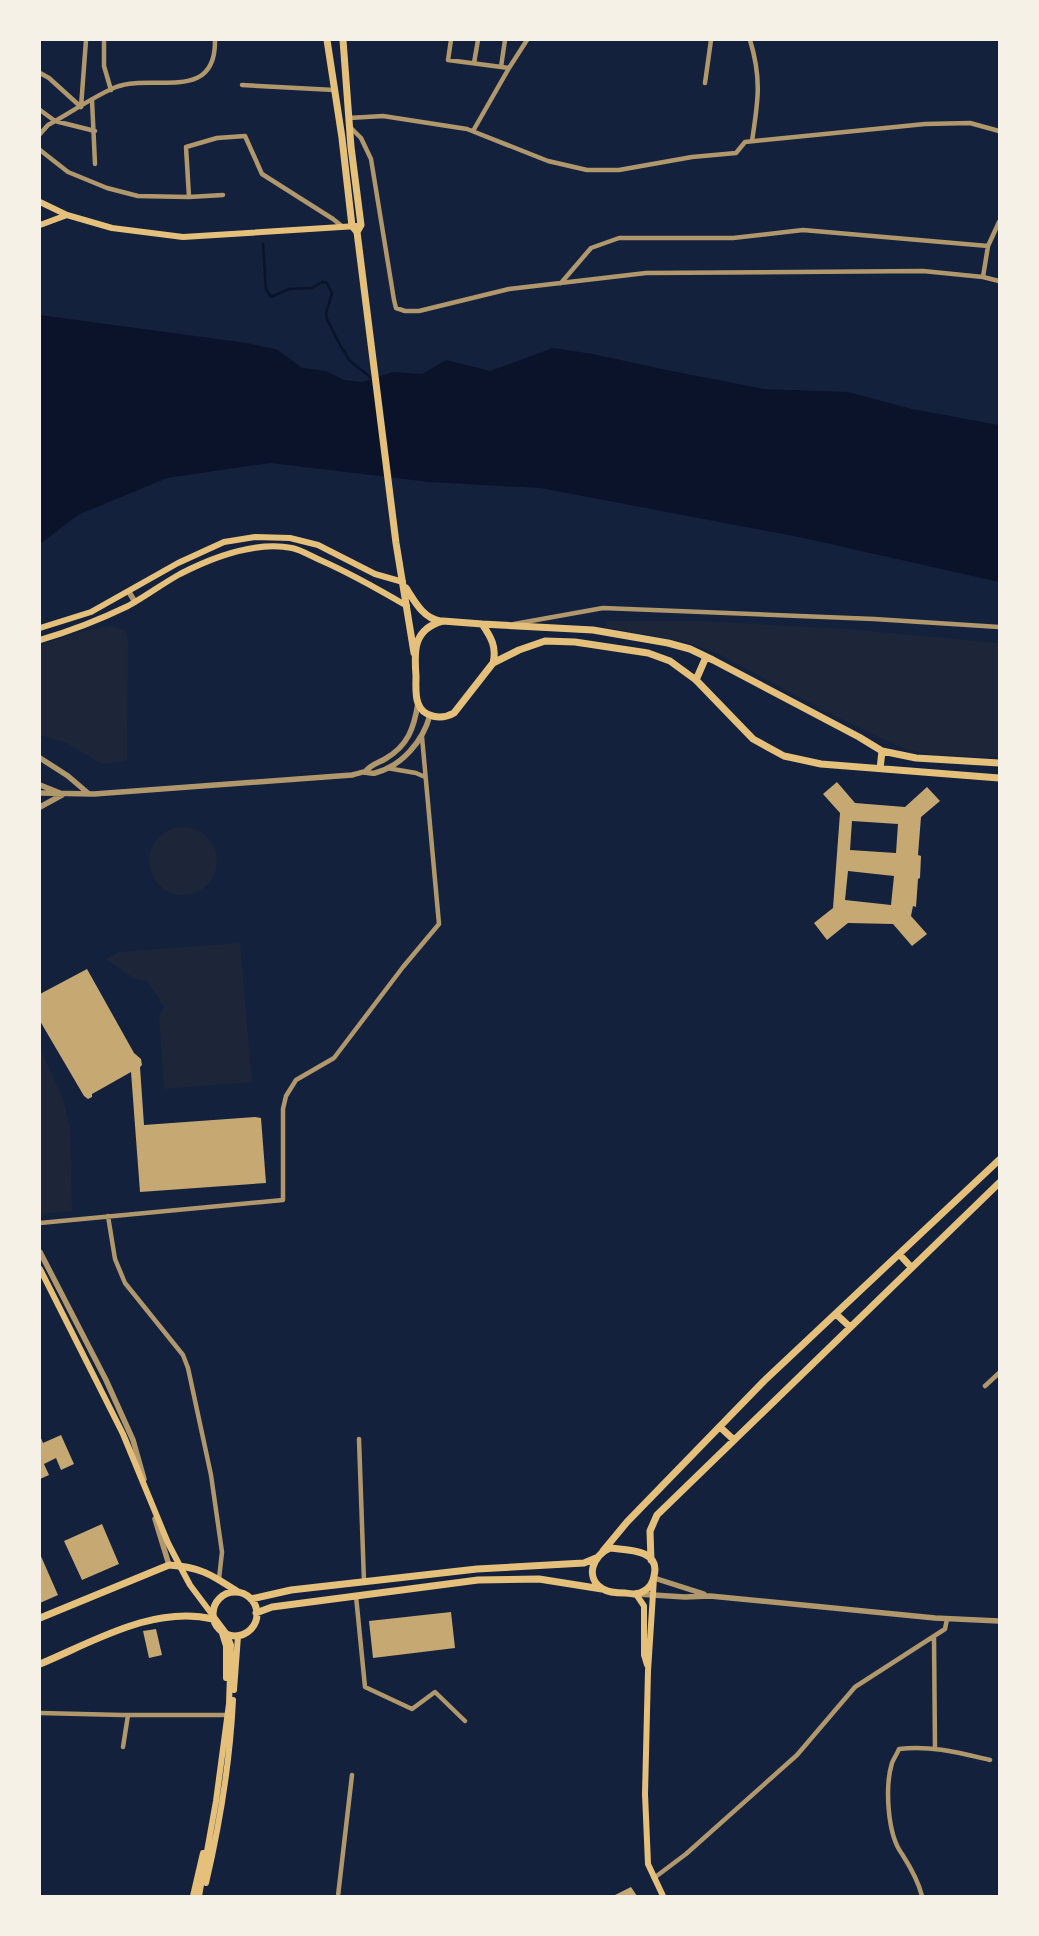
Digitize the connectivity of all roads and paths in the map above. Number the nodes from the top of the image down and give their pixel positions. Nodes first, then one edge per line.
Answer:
1 (86, 40) edge
2 (104, 40) edge
3 (215, 40) edge
4 (327, 40) edge
5 (343, 40) edge
6 (450, 40) edge
7 (478, 40) edge
8 (505, 40) edge
9 (527, 40) edge
10 (710, 40) edge
11 (750, 40) edge
12 (474, 63) junction
13 (501, 67) junction
14 (509, 68) junction
15 (40, 73) edge
16 (705, 83) dead end
17 (242, 85) dead end
18 (110, 90) junction
19 (334, 90) junction
20 (92, 100) junction
21 (80, 107) junction
22 (40, 110) edge
23 (56, 121) junction
24 (349, 122) junction
25 (95, 131) junction
26 (473, 131) junction
27 (999, 131) edge
28 (40, 134) edge
29 (752, 141) junction
30 (40, 150) edge
31 (95, 164) dead end
32 (223, 195) dead end
33 (189, 197) junction
34 (40, 203) edge
35 (67, 215) junction
36 (999, 222) edge
37 (40, 225) edge
38 (343, 227) junction
39 (354, 229) junction
40 (988, 246) junction
41 (983, 277) junction
42 (999, 281) edge
43 (561, 283) junction
44 (404, 584) junction
45 (128, 592) junction
46 (135, 602) junction
47 (407, 606) junction
48 (442, 621) junction
49 (482, 624) junction
50 (508, 625) junction
51 (999, 627) edge
52 (40, 628) edge
53 (40, 640) edge
54 (414, 653) junction
55 (706, 657) junction
56 (493, 663) junction
57 (696, 680) junction
58 (418, 703) junction
59 (430, 715) junction
60 (422, 737) junction
61 (882, 751) junction
62 (40, 758) edge
63 (999, 763) edge
64 (386, 768) junction
65 (880, 769) junction
66 (365, 772) junction
67 (425, 777) junction
68 (999, 778) edge
69 (40, 785) edge
70 (40, 793) edge
71 (64, 794) junction
72 (89, 794) junction
73 (40, 807) edge
74 (998, 1162) edge
75 (999, 1183) edge
76 (108, 1216) junction
77 (40, 1222) edge
78 (40, 1252) edge
79 (900, 1255) junction
80 (911, 1267) junction
81 (40, 1269) edge
82 (836, 1314) junction
83 (850, 1327) junction
84 (999, 1373) edge
85 (985, 1386) dead end
86 (720, 1427) junction
87 (359, 1440) dead end
88 (734, 1440) junction
89 (604, 1551) junction
90 (596, 1558) junction
91 (651, 1560) junction
92 (169, 1565) junction
93 (437, 1574) junction
94 (654, 1578) junction
95 (219, 1579) junction
96 (364, 1582) junction
97 (439, 1586) junction
98 (602, 1589) junction
99 (238, 1592) junction
100 (636, 1594) junction
101 (653, 1595) junction
102 (356, 1596) junction
103 (710, 1596) junction
104 (251, 1599) junction
105 (256, 1613) junction
106 (40, 1618) edge
107 (213, 1618) junction
108 (947, 1619) junction
109 (999, 1621) edge
110 (222, 1633) junction
111 (238, 1636) junction
112 (934, 1637) junction
113 (40, 1664) edge
114 (648, 1671) junction
115 (40, 1713) edge
116 (128, 1715) junction
117 (223, 1715) junction
118 (232, 1715) junction
119 (465, 1721) dead end
120 (123, 1747) dead end
121 (935, 1748) junction
122 (990, 1760) dead end
123 (352, 1775) dead end
124 (654, 1878) junction
125 (193, 1896) edge
126 (199, 1896) edge
127 (204, 1896) edge
128 (338, 1896) edge
129 (663, 1896) edge
130 (922, 1896) edge

1 - 21 street
2 - 18 street
3 - 18 street
4 - 19 main road
5 - 24 main road
6 - 12 street
7 - 12 street
8 - 13 street
9 - 14 street
10 - 16 street
11 - 29 street
12 - 13 street
13 - 14 street
14 - 26 street
15 - 21 street
17 - 19 street
18 - 20 street
19 - 39 main road
20 - 21 street
20 - 25 street
21 - 23 street
22 - 23 street
23 - 25 street
23 - 28 street
24 - 26 street
24 - 39 main road
24 - 43 street
25 - 31 street
26 - 29 street
27 - 29 street
30 - 33 street
32 - 33 street
33 - 38 street
34 - 35 main road
35 - 37 main road
35 - 38 main road
36 - 40 street
38 - 39 main road
39 - 44 main road
40 - 41 street
40 - 43 street
41 - 42 street
41 - 43 street
44 - 45 main road
44 - 47 main road
44 - 48 main road
45 - 46 street
45 - 52 main road
46 - 47 main road
46 - 53 main road
47 - 54 main road
48 - 49 main road
48 - 54 main road
49 - 50 main road
49 - 56 main road
50 - 51 street
50 - 55 main road
54 - 58 main road
55 - 57 main road
55 - 61 main road
56 - 57 main road
56 - 59 main road
57 - 65 main road
58 - 59 main road
58 - 66 street
59 - 60 street
60 - 64 street
60 - 67 street
61 - 63 main road
61 - 65 main road
62 - 72 street
64 - 66 street
64 - 67 street
65 - 68 main road
66 - 72 street
67 - 76 street
69 - 71 street
70 - 71 street
71 - 72 street
71 - 73 street
74 - 79 main road
75 - 80 main road
76 - 77 street
76 - 95 street
78 - 92 street
79 - 80 main road
79 - 82 main road
80 - 83 main road
81 - 126 main road
82 - 83 main road
82 - 86 main road
83 - 88 main road
84 - 85 street
86 - 88 main road
86 - 89 main road
87 - 96 street
88 - 91 main road
89 - 90 main road
89 - 91 main road
90 - 93 main road
90 - 98 main road
91 - 94 main road
92 - 95 main road
92 - 106 main road
93 - 96 main road
93 - 97 main road
94 - 100 main road
94 - 101 main road
94 - 103 street
95 - 99 main road
96 - 104 main road
97 - 98 main road
97 - 102 main road
98 - 100 main road
99 - 104 main road
99 - 107 main road
100 - 101 street
100 - 114 main road
101 - 103 street
101 - 114 main road
102 - 105 main road
102 - 119 street
103 - 108 street
104 - 105 main road
105 - 111 main road
107 - 110 main road
107 - 113 main road
108 - 109 street
108 - 112 street
110 - 111 main road
110 - 117 main road
111 - 118 main road
112 - 121 street
112 - 124 street
114 - 124 main road
115 - 116 street
116 - 117 street
116 - 120 street
117 - 118 street
117 - 125 main road
118 - 127 main road
121 - 122 street
121 - 130 street
123 - 128 street
124 - 129 main road
125 - 127 street

